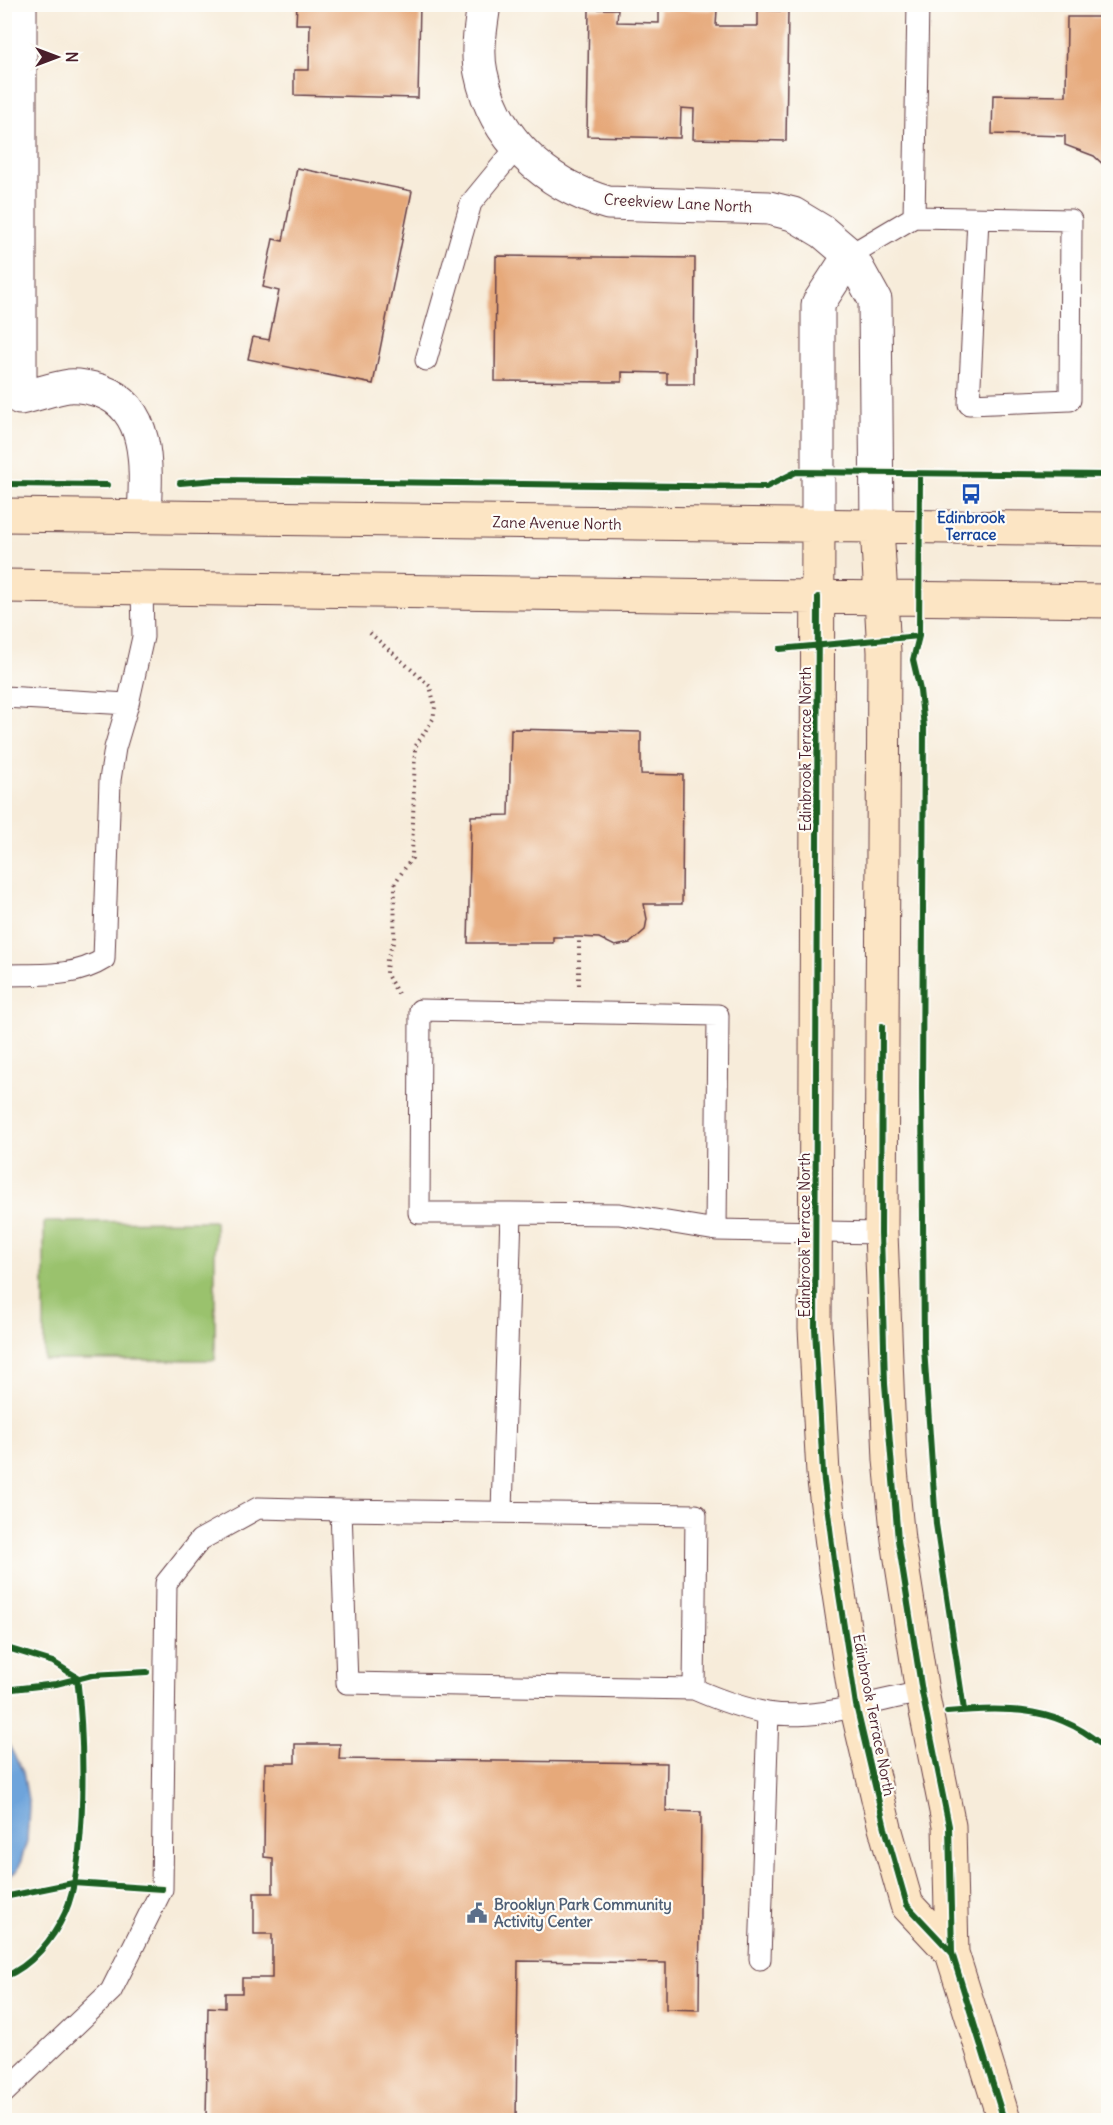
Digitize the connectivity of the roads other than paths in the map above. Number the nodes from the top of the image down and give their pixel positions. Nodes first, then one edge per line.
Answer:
1 (20, 4) edge
2 (484, 4) edge
3 (918, 4) edge
4 (517, 147) junction
5 (914, 217) junction
6 (978, 219) junction
7 (850, 255) junction
8 (426, 360) dead end
9 (12, 400) edge
10 (4, 515) edge
11 (144, 516) junction
12 (877, 526) junction
13 (818, 527) junction
14 (1108, 529) edge
15 (4, 586) edge
16 (142, 587) junction
17 (818, 597) junction
18 (881, 597) junction
19 (1108, 601) edge
20 (4, 697) edge
21 (128, 704) junction
22 (4, 975) edge
23 (511, 1213) junction
24 (716, 1230) junction
25 (816, 1233) junction
26 (881, 1233) junction
27 (341, 1510) junction
28 (502, 1512) junction
29 (694, 1689) junction
30 (922, 1692) junction
31 (856, 1705) junction
32 (768, 1713) junction
33 (952, 1953) junction
34 (760, 1959) dead end
35 (4, 2093) edge
36 (1004, 2121) edge

1 - 9 street
2 - 4 street, Creekview Lane North
3 - 5 lane
4 - 7 street, Creekview Lane North
4 - 8 lane
5 - 6 lane
5 - 7 lane
6 - 6 lane
7 - 12 street, Creekview Lane North
7 - 13 street
9 - 11 street
10 - 11 street, Zane Avenue North
11 - 13 street, Zane Avenue North
12 - 13 street, Zane Avenue North
12 - 14 street, Zane Avenue North
12 - 18 street, Edinbrook Terrace North
13 - 17 street, Edinbrook Terrace North
15 - 16 street
16 - 17 street
16 - 21 lane
17 - 18 street
17 - 25 street, Edinbrook Terrace North
18 - 19 street
18 - 26 street, Edinbrook Terrace North
20 - 21 lane
21 - 22 lane
23 - 24 lane
23 - 24 lane
23 - 28 lane
24 - 25 lane
25 - 26 lane
25 - 31 street, Edinbrook Terrace North
26 - 30 street, Edinbrook Terrace North
27 - 28 lane
27 - 29 lane
27 - 35 lane
28 - 29 lane
29 - 32 lane
30 - 31 lane
30 - 33 street, Edinbrook Terrace North
31 - 32 lane
31 - 33 street, Edinbrook Terrace North
32 - 34 lane
33 - 36 street, Edinbrook Terrace North

